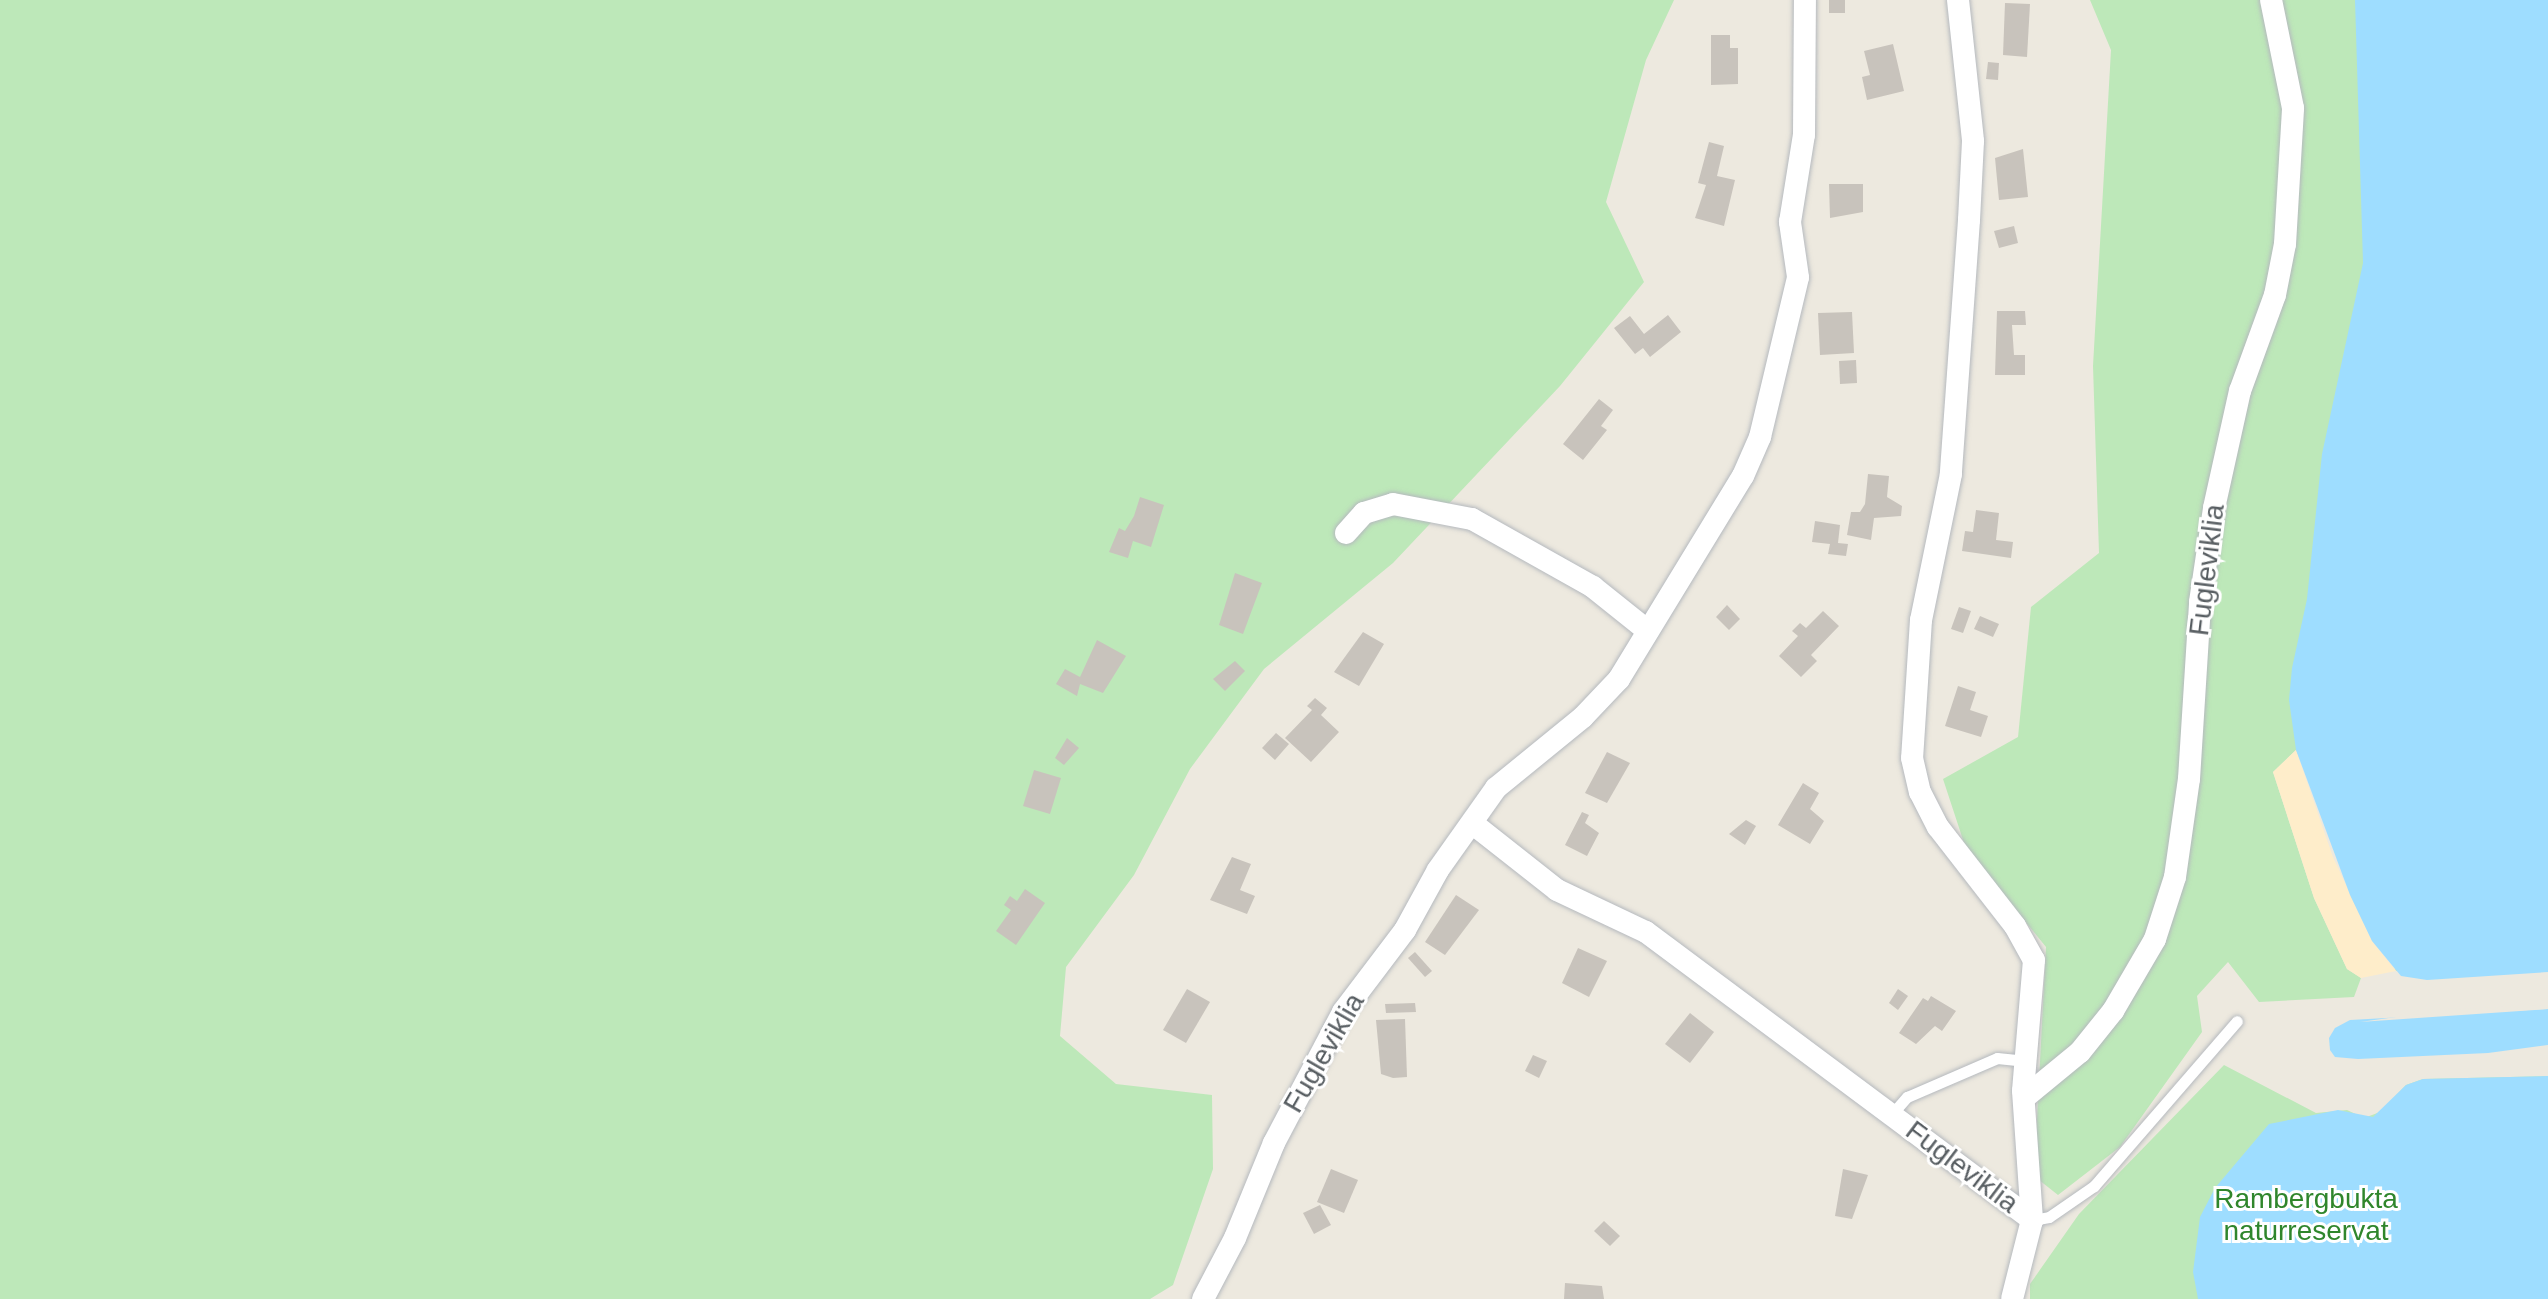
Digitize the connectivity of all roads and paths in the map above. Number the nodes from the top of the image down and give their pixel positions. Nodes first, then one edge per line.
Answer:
1 (1805, 0) edge
2 (1958, 0) edge
3 (2271, 0) edge
4 (1346, 533) dead end
5 (1648, 631) junction
6 (1472, 823) junction
7 (2237, 1021) dead end
8 (2024, 1061) junction
9 (2024, 1098) junction
10 (1892, 1114) junction
11 (2032, 1220) junction
12 (1203, 1299) edge
13 (2012, 1299) edge

1 - 5 street, Fugleviklia
2 - 8 street, Fugleviklia
3 - 9 street, Fugleviklia
4 - 5 street
5 - 6 street, Fugleviklia
6 - 10 street, Fugleviklia
6 - 12 street, Fugleviklia
7 - 11 lane, Fugleviklia
8 - 9 street, Fugleviklia
8 - 10 lane, Fugleviklia
9 - 11 street, Fugleviklia
10 - 11 street, Fugleviklia
11 - 13 street, Fugleviklia

